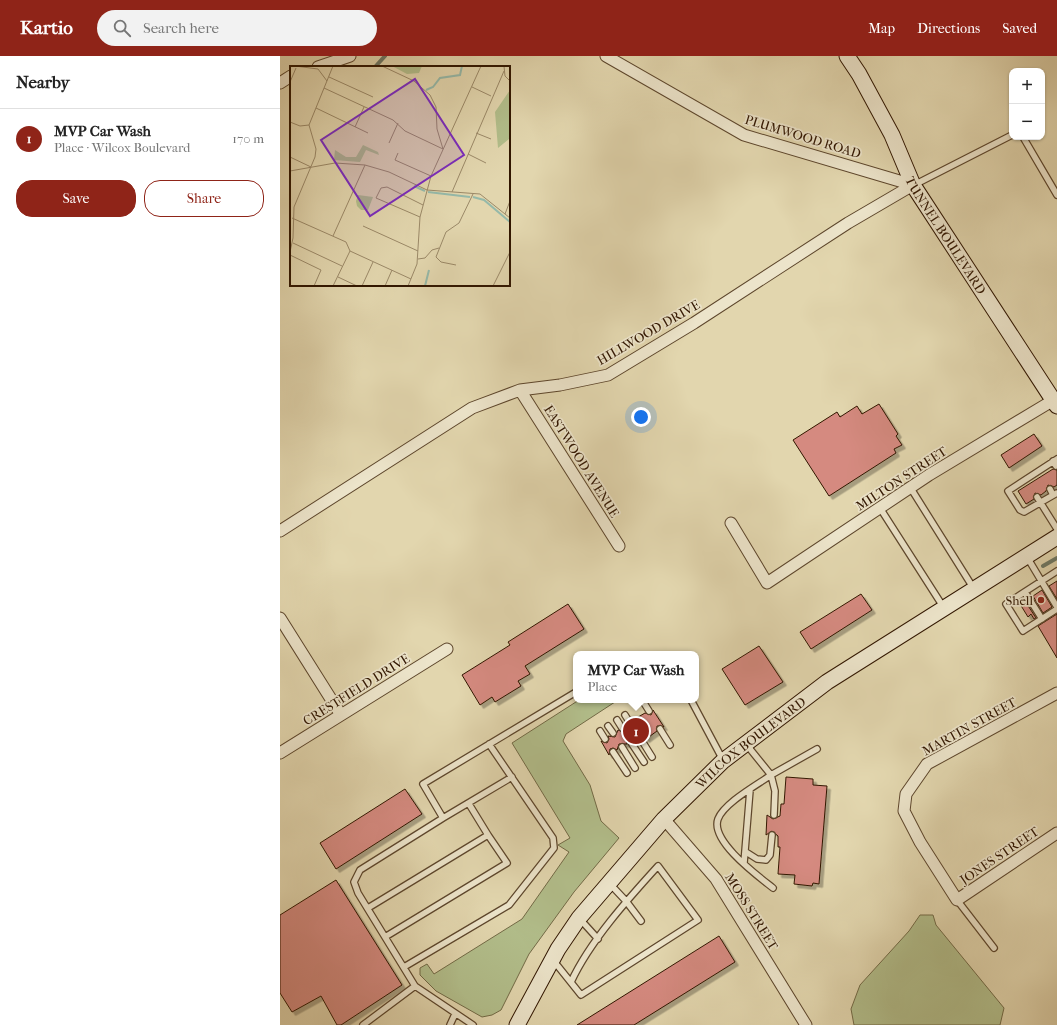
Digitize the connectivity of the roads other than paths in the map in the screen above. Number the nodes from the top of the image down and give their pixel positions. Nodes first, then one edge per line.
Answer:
1 (350, 56) edge
2 (606, 56) edge
3 (847, 56) edge
4 (321, 66) edge
5 (290, 77) edge
6 (280, 83) edge
7 (1009, 137) edge
8 (1025, 140) edge
9 (913, 185) junction
10 (1057, 194) edge
11 (520, 390) junction
12 (1054, 403) edge
13 (1055, 462) edge
14 (910, 487) junction
15 (1050, 489) dead end
16 (1055, 494) edge
17 (1037, 497) dead end
18 (1041, 503) junction
19 (880, 507) junction
20 (731, 523) dead end
21 (1057, 529) edge
22 (280, 531) edge
23 (1057, 537) edge
24 (619, 546) dead end
25 (1027, 557) junction
26 (1056, 573) edge
27 (1041, 581) junction
28 (974, 590) junction
29 (1025, 592) junction
30 (1057, 608) edge
31 (944, 609) junction
32 (280, 618) edge
33 (1042, 619) junction
34 (447, 649) dead end
35 (1057, 693) edge
36 (573, 694) edge
37 (644, 703) dead end
38 (693, 703) edge
39 (649, 710) dead end
40 (341, 715) junction
41 (625, 715) dead end
42 (617, 720) dead end
43 (630, 722) dead end
44 (608, 726) dead end
45 (622, 728) dead end
46 (660, 729) dead end
47 (600, 731) dead end
48 (613, 733) dead end
49 (639, 736) dead end
50 (605, 739) dead end
51 (630, 741) dead end
52 (489, 744) junction
53 (746, 744) junction
54 (670, 745) dead end
55 (622, 747) dead end
56 (816, 748) dead end
57 (613, 752) dead end
58 (280, 753) edge
59 (652, 757) dead end
60 (723, 761) junction
61 (644, 762) dead end
62 (635, 768) dead end
63 (627, 773) dead end
64 (771, 775) junction
65 (512, 777) junction
66 (750, 790) junction
67 (469, 804) junction
68 (774, 815) dead end
69 (443, 818) junction
70 (664, 819) junction
71 (1057, 833) edge
72 (488, 834) junction
73 (772, 835) dead end
74 (746, 852) junction
75 (744, 863) junction
76 (608, 883) junction
77 (773, 888) dead end
78 (957, 900) junction
79 (626, 901) junction
80 (368, 908) junction
81 (579, 918) junction
82 (640, 921) dead end
83 (384, 937) junction
84 (598, 939) junction
85 (994, 948) dead end
86 (552, 960) junction
87 (404, 967) junction
88 (571, 982) junction
89 (415, 986) junction
90 (455, 1014) junction
91 (363, 1025) edge
92 (450, 1025) edge
93 (473, 1025) edge
94 (517, 1025) edge
95 (806, 1025) edge

1 - 4 street
2 - 9 street, PLUMWOOD ROAD
3 - 9 main road, TUNNEL BOULEVARD
5 - 6 street
7 - 9 lane
8 - 10 lane
9 - 11 street, HILLWOOD DRIVE
9 - 12 main road, TUNNEL BOULEVARD
11 - 22 street, HILLWOOD DRIVE
11 - 24 street, EASTWOOD AVENUE
12 - 14 street, MILTON STREET
13 - 18 lane
14 - 19 street, MILTON STREET
14 - 28 lane
15 - 16 lane
16 - 18 lane
17 - 18 lane
18 - 21 lane
19 - 20 street, MILTON STREET
19 - 31 lane
23 - 25 main road, WILCOX BOULEVARD
25 - 27 lane
25 - 28 main road, WILCOX BOULEVARD
26 - 27 lane
27 - 29 lane
27 - 30 lane
28 - 31 main road, WILCOX BOULEVARD
29 - 33 lane
29 - 33 lane
30 - 33 lane
31 - 53 main road, WILCOX BOULEVARD
32 - 40 street
34 - 40 street, CRESTFIELD DRIVE
35 - 78 street, MARTIN STREET
36 - 52 lane
37 - 39 lane
38 - 60 lane
40 - 58 street, CRESTFIELD DRIVE
41 - 43 lane
42 - 45 lane
44 - 48 lane
46 - 54 lane
47 - 50 lane
49 - 59 lane
51 - 61 lane
52 - 65 lane
52 - 69 lane
53 - 60 main road, WILCOX BOULEVARD
53 - 64 lane
55 - 62 lane
56 - 64 lane
57 - 63 lane
60 - 70 main road, WILCOX BOULEVARD
64 - 66 lane
64 - 68 lane
65 - 67 lane
65 - 87 lane
66 - 74 lane
66 - 75 lane
67 - 69 lane
67 - 72 lane
69 - 80 lane
70 - 76 main road, WILCOX BOULEVARD
70 - 95 street, MOSS STREET
71 - 78 street, JONES STREET
72 - 80 lane
72 - 83 lane
73 - 74 lane
74 - 75 lane
75 - 77 lane
76 - 79 lane
76 - 81 main road, WILCOX BOULEVARD
78 - 85 lane
79 - 82 lane
79 - 84 lane
79 - 88 lane
80 - 83 lane
81 - 84 lane
81 - 86 main road, WILCOX BOULEVARD
83 - 87 lane
84 - 88 lane
86 - 88 lane
86 - 94 main road, WILCOX BOULEVARD
87 - 89 lane
89 - 90 lane
89 - 91 lane
90 - 92 lane
90 - 93 lane

